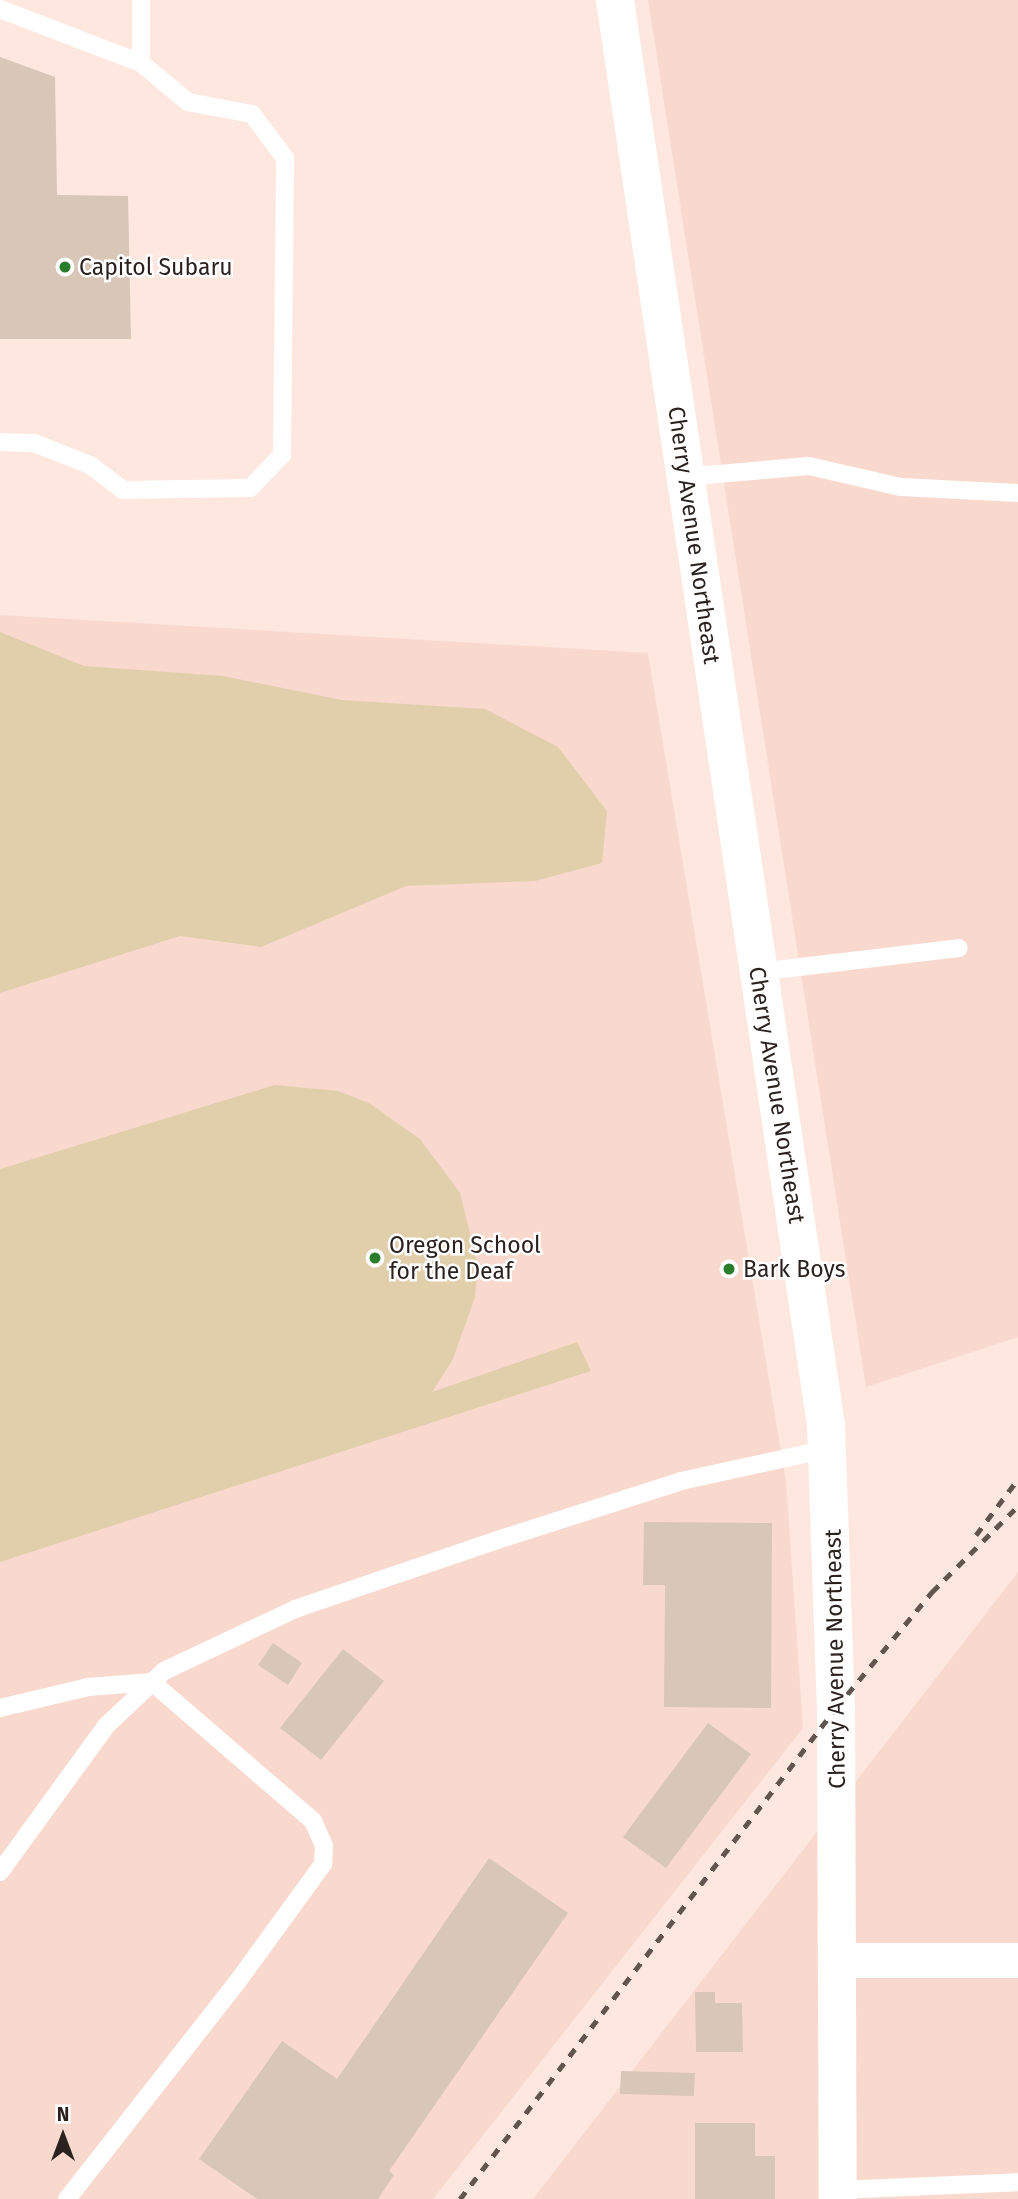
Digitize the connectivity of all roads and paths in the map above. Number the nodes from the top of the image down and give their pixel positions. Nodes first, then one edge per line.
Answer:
1 (141, 0) edge
2 (615, 0) edge
3 (0, 9) edge
4 (141, 63) junction
5 (0, 442) edge
6 (685, 477) junction
7 (1018, 493) edge
8 (958, 948) dead end
9 (758, 972) junction
10 (828, 1449) junction
11 (152, 1682) junction
12 (0, 1708) edge
13 (0, 1872) edge
14 (1018, 1960) edge
15 (839, 1961) junction
16 (1018, 2182) edge
17 (838, 2194) edge
18 (67, 2199) edge

1 - 4 lane
2 - 6 main road, Cherry Avenue Northeast
3 - 4 lane
4 - 5 lane
6 - 7 lane
6 - 9 main road, Cherry Avenue Northeast
8 - 9 lane
9 - 10 main road, Cherry Avenue Northeast
10 - 11 lane
10 - 15 main road, Cherry Avenue Northeast
11 - 12 lane
11 - 13 lane
11 - 18 lane
14 - 15 street
15 - 17 main road, Cherry Avenue Northeast
16 - 17 lane

